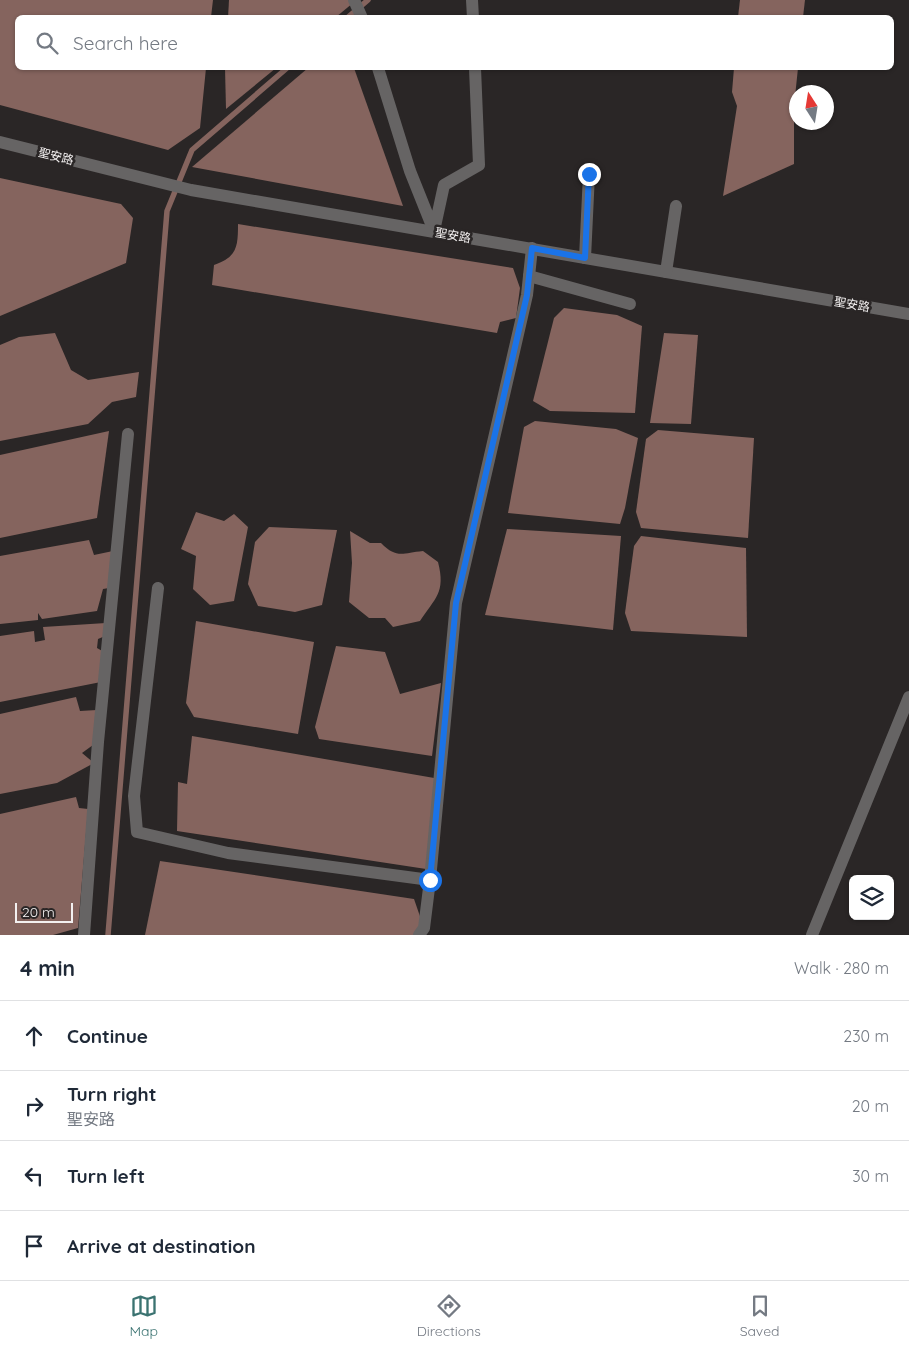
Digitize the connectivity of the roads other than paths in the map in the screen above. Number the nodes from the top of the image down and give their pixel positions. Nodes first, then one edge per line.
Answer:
1 (354, 0) edge
2 (472, 0) edge
3 (361, 15) edge
4 (473, 15) edge
5 (379, 70) edge
6 (475, 70) edge
7 (0, 142) edge
8 (589, 174) dead end
9 (676, 206) dead end
10 (434, 231) junction
11 (532, 248) junction
12 (585, 258) junction
13 (666, 272) junction
14 (529, 276) junction
15 (630, 304) dead end
16 (909, 314) edge
17 (128, 434) dead end
18 (158, 588) dead end
19 (909, 697) edge
20 (430, 880) junction
21 (84, 935) edge
22 (420, 935) edge
23 (812, 935) edge

1 - 3 street
2 - 4 street
5 - 10 street
6 - 10 street
7 - 10 street, 聖安路
8 - 12 street
9 - 13 street
10 - 11 street, 聖安路
11 - 12 street, 聖安路
11 - 14 street
12 - 13 street, 聖安路
13 - 16 street, 聖安路
14 - 15 street
14 - 20 street
17 - 21 street
18 - 20 street
19 - 23 street
20 - 22 street

